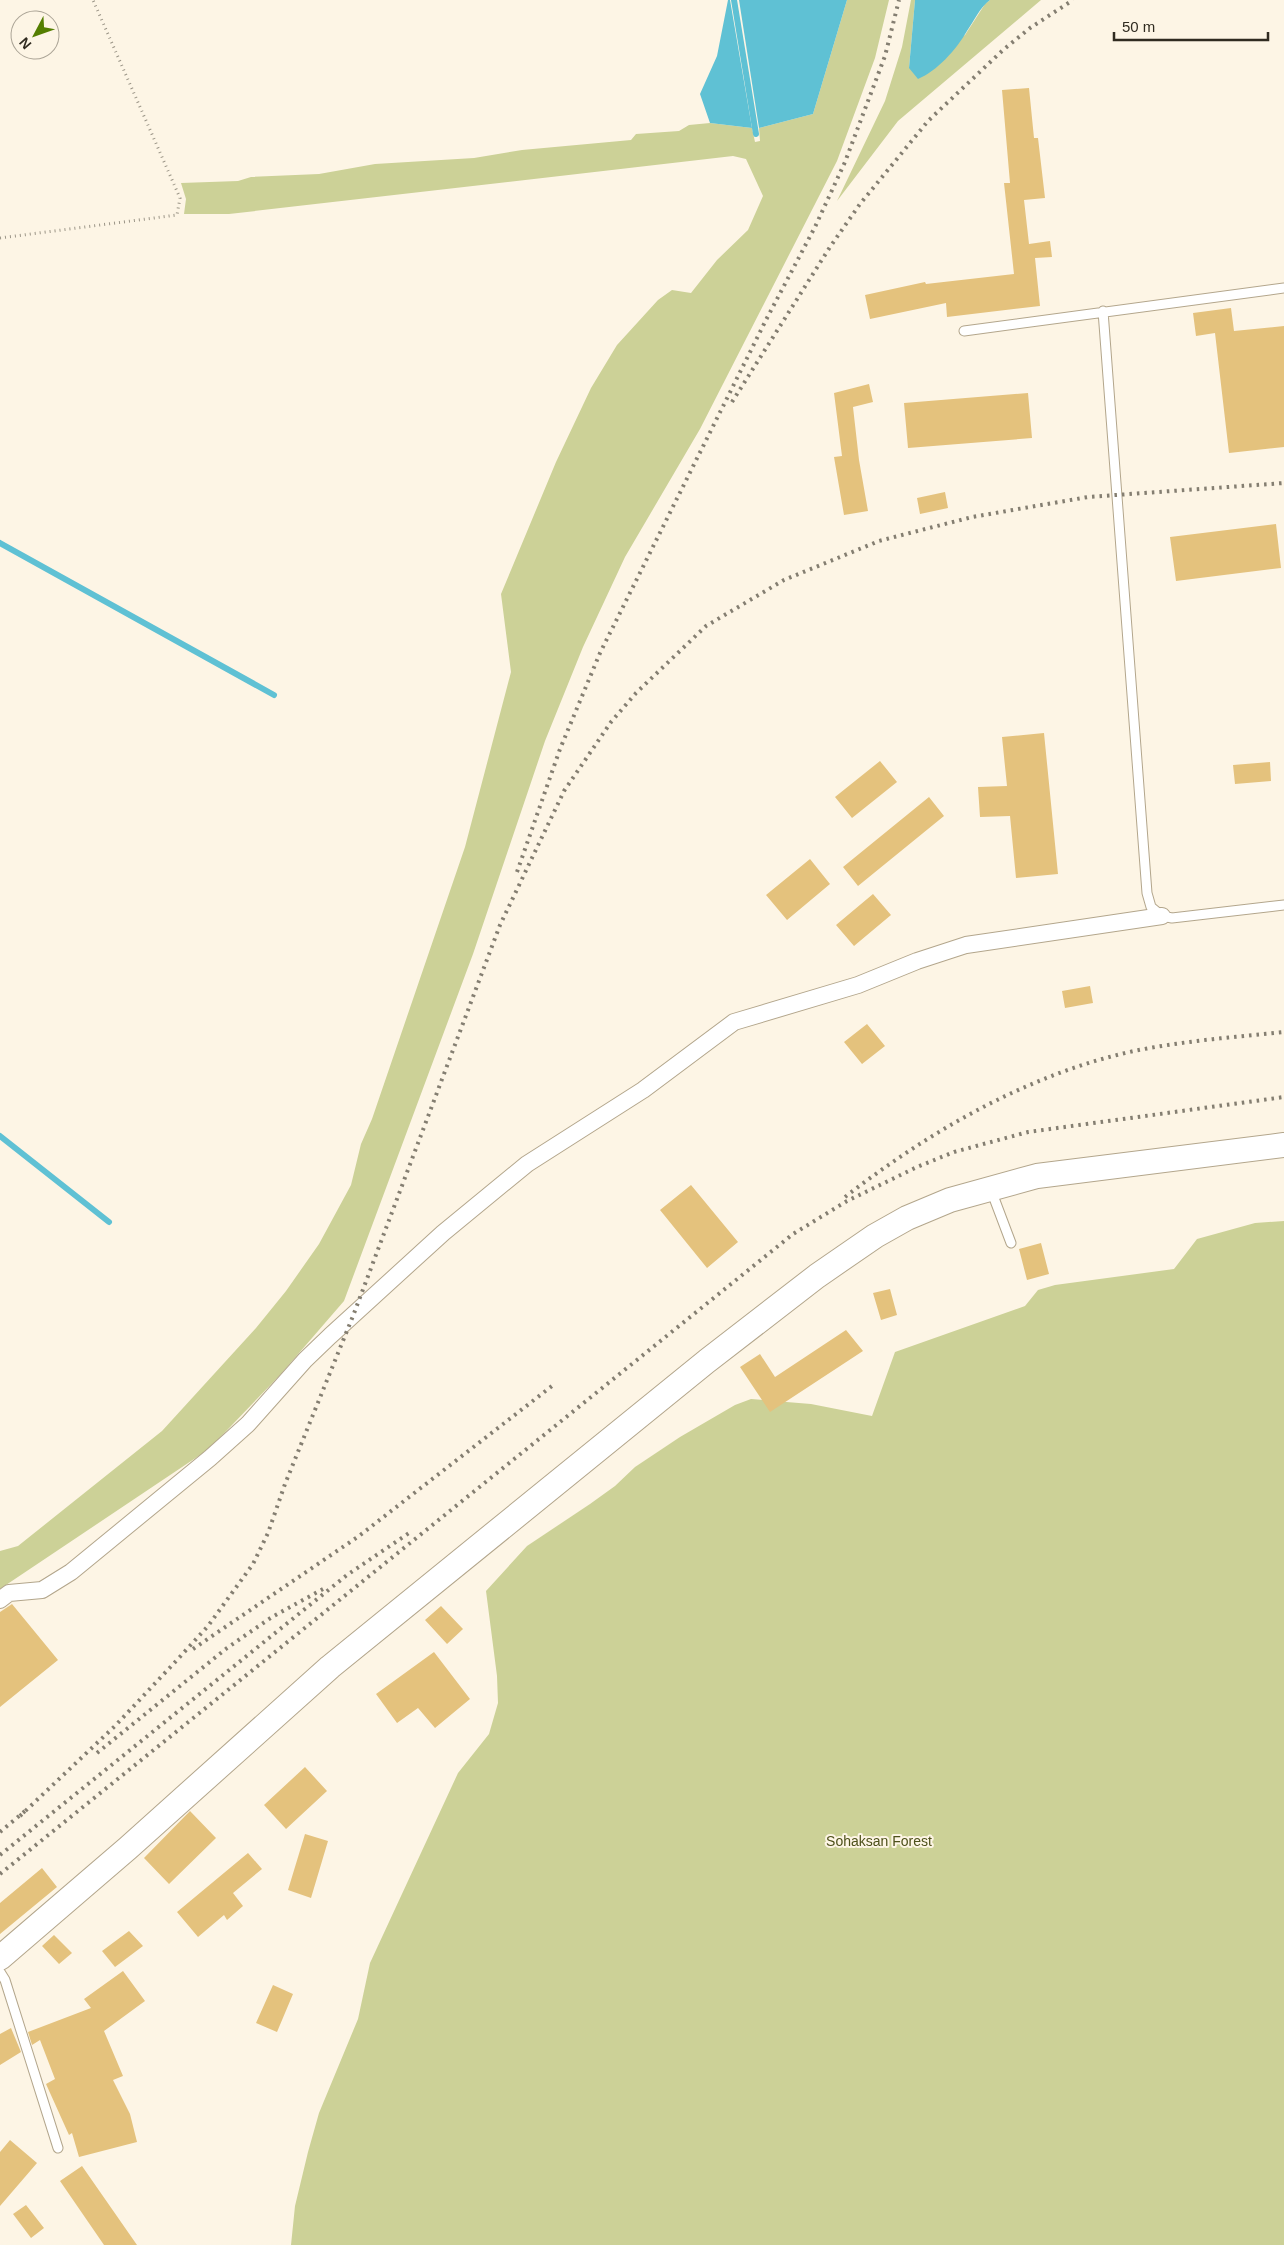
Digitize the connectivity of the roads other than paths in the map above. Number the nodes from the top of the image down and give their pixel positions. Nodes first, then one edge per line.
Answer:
1 (1284, 288) edge
2 (1103, 311) junction
3 (964, 331) dead end
4 (1284, 905) edge
5 (1162, 916) junction
6 (1284, 1145) edge
7 (990, 1188) junction
8 (1012, 1243) dead end
9 (0, 1600) edge
10 (0, 1958) edge
11 (0, 1972) edge
12 (58, 2148) dead end

1 - 2 lane
2 - 3 lane
2 - 5 lane
4 - 5 lane
5 - 9 street
6 - 7 street
7 - 8 lane
7 - 10 street
11 - 12 lane

